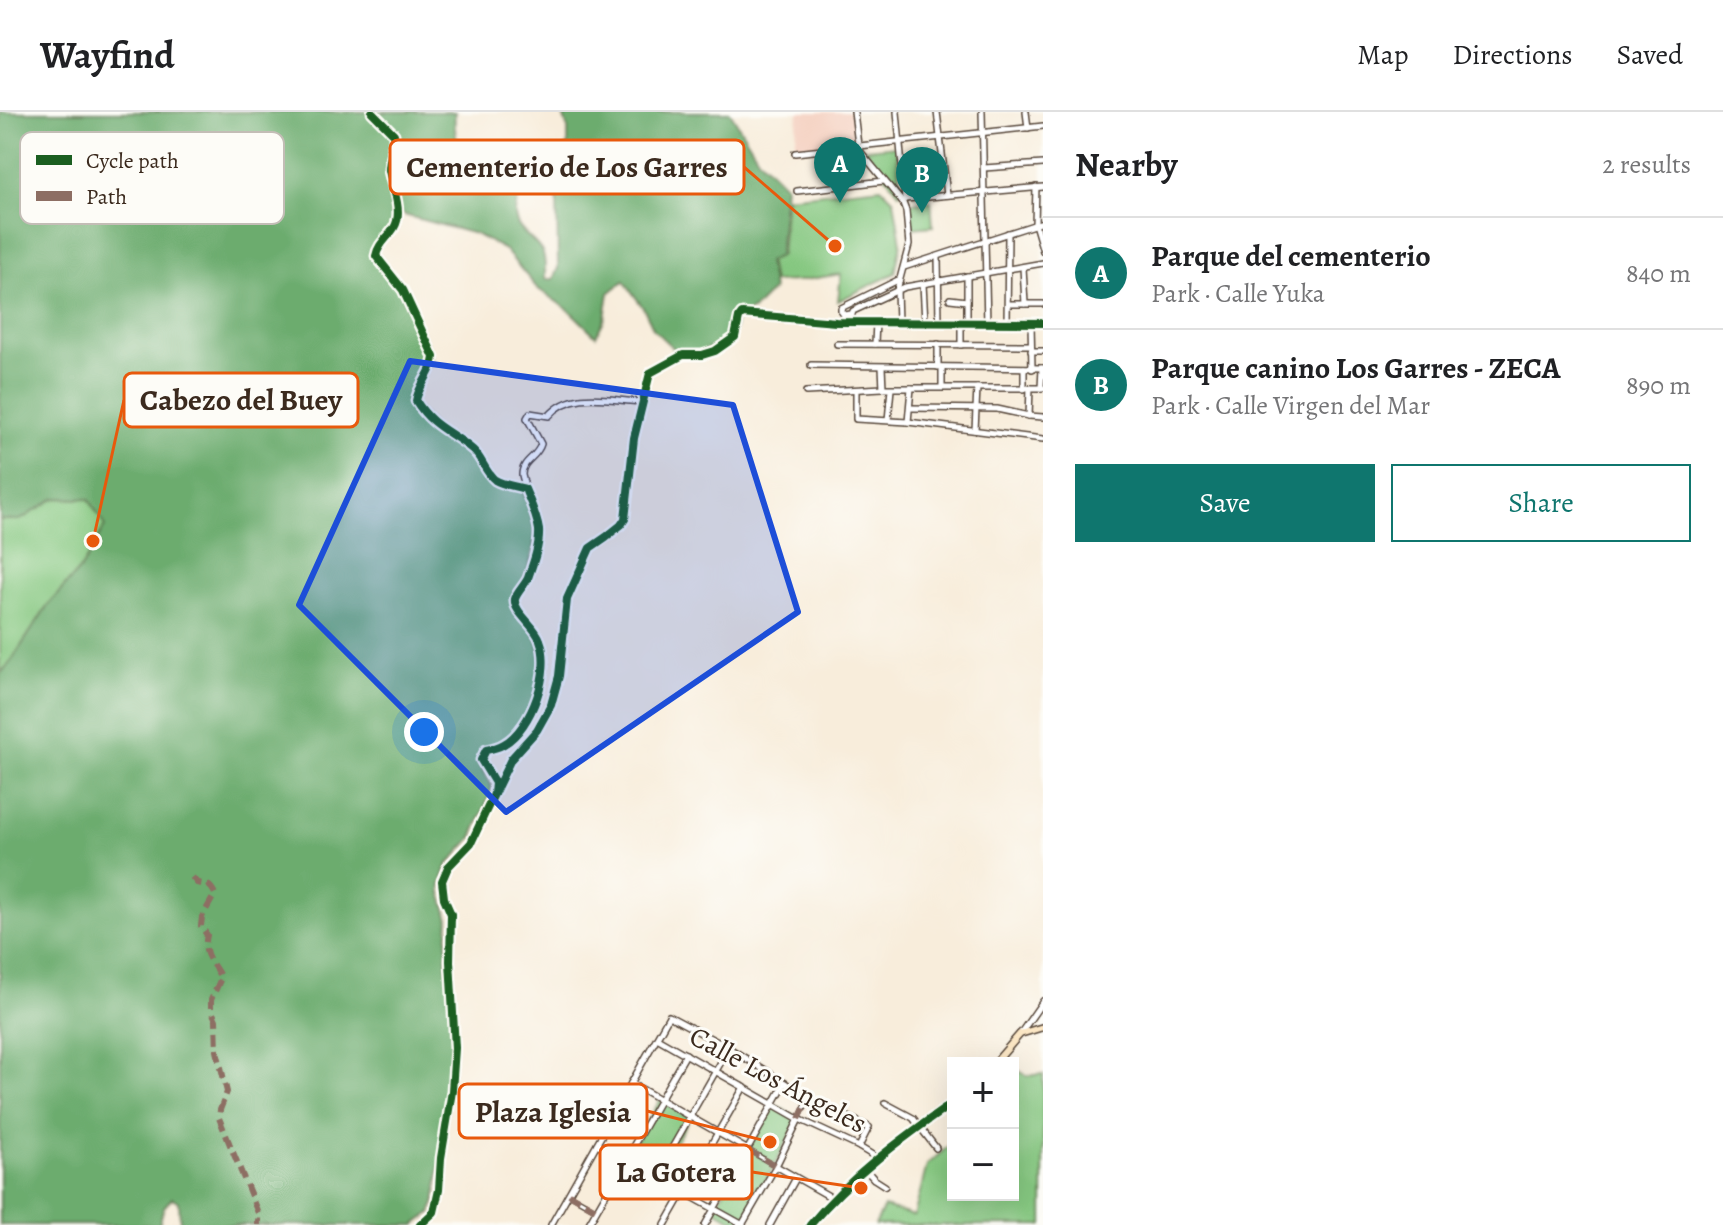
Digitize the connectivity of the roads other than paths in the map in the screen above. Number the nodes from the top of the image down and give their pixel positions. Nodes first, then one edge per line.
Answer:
1 (372, 112) edge
2 (854, 112) edge
3 (897, 112) edge
4 (937, 112) edge
5 (982, 112) edge
6 (1026, 112) edge
7 (1043, 126) edge
8 (1028, 128) junction
9 (984, 132) junction
10 (939, 137) junction
11 (900, 140) junction
12 (858, 145) junction
13 (795, 153) dead end
14 (1043, 164) edge
15 (984, 168) junction
16 (884, 181) junction
17 (1040, 187) edge
18 (797, 191) dead end
19 (984, 191) junction
20 (947, 195) junction
21 (904, 200) junction
22 (1043, 222) edge
23 (1035, 224) junction
24 (1008, 233) junction
25 (986, 240) junction
26 (1043, 251) edge
27 (938, 257) junction
28 (1043, 263) edge
29 (904, 267) junction
30 (1023, 267) junction
31 (1007, 270) junction
32 (987, 273) junction
33 (967, 276) junction
34 (899, 280) junction
35 (939, 282) junction
36 (923, 284) junction
37 (897, 290) junction
38 (950, 299) dead end
39 (967, 301) junction
40 (1008, 304) junction
41 (1025, 304) junction
42 (1043, 304) edge
43 (841, 313) junction
44 (851, 314) junction
45 (838, 322) junction
46 (854, 322) junction
47 (876, 322) junction
48 (898, 322) junction
49 (925, 322) junction
50 (939, 322) junction
51 (1031, 323) junction
52 (1043, 323) edge
53 (964, 324) junction
54 (987, 324) junction
55 (1007, 324) junction
56 (837, 344) dead end
57 (875, 344) junction
58 (938, 344) junction
59 (961, 345) junction
60 (1031, 348) junction
61 (1043, 351) edge
62 (811, 365) dead end
63 (882, 367) junction
64 (940, 368) junction
65 (1024, 368) junction
66 (1042, 368) edge
67 (1032, 369) junction
68 (942, 387) junction
69 (883, 388) junction
70 (911, 388) junction
71 (977, 388) junction
72 (1042, 388) edge
73 (891, 389) junction
74 (1027, 389) junction
75 (856, 390) junction
76 (806, 392) dead end
77 (642, 402) junction
78 (910, 408) junction
79 (977, 408) junction
80 (1029, 416) junction
81 (1043, 417) edge
82 (888, 420) junction
83 (908, 422) junction
84 (975, 430) junction
85 (1043, 439) edge
86 (525, 489) junction
87 (494, 794) junction
88 (1043, 1001) edge
89 (1043, 1027) edge
90 (1020, 1034) junction
91 (657, 1038) junction
92 (729, 1048) junction
93 (686, 1054) junction
94 (1000, 1057) edge
95 (716, 1071) junction
96 (631, 1083) junction
97 (785, 1083) junction
98 (744, 1087) junction
99 (809, 1098) junction
100 (660, 1100) junction
101 (885, 1103) dead end
102 (774, 1104) junction
103 (947, 1107) edge
104 (690, 1117) junction
105 (799, 1119) junction
106 (920, 1126) junction
107 (718, 1132) junction
108 (597, 1144) junction
109 (859, 1147) junction
110 (936, 1148) dead end
111 (748, 1150) junction
112 (626, 1159) junction
113 (879, 1159) junction
114 (776, 1166) junction
115 (866, 1170) junction
116 (656, 1176) junction
117 (796, 1178) junction
118 (885, 1186) dead end
119 (684, 1192) junction
120 (569, 1194) junction
121 (834, 1199) junction
122 (714, 1209) junction
123 (597, 1210) junction
124 (420, 1225) edge
125 (551, 1225) edge
126 (588, 1225) edge
127 (665, 1225) edge
128 (705, 1225) edge
129 (742, 1225) edge
130 (770, 1225) edge
131 (810, 1225) edge

1 - 86 street
2 - 12 street
3 - 11 street
4 - 10 street
5 - 9 street
6 - 8 street
7 - 8 street
8 - 9 street
9 - 10 street
9 - 15 street
10 - 11 street
10 - 20 street
11 - 12 street
11 - 21 street
12 - 13 street
12 - 16 street
14 - 15 street
15 - 19 street
16 - 18 street
16 - 21 street
17 - 19 street
17 - 23 street
19 - 20 street
19 - 25 street
20 - 21 street
21 - 29 street
22 - 23 street
23 - 24 street
23 - 26 street
24 - 25 street
24 - 31 street
25 - 27 street
25 - 32 street
27 - 29 street
27 - 35 street
28 - 30 street
29 - 34 street
30 - 31 street
30 - 41 street
31 - 32 street
31 - 40 street
32 - 33 street
32 - 54 street
33 - 35 street
33 - 39 street
34 - 37 street
34 - 43 street
35 - 36 street
35 - 50 street
36 - 37 street
36 - 49 street
37 - 44 street
37 - 48 street
38 - 39 street
39 - 53 street
40 - 41 street
40 - 55 street
41 - 42 street
43 - 44 street
43 - 45 street
44 - 46 street
45 - 46 street
45 - 77 street
46 - 47 street
47 - 48 street
47 - 57 street
48 - 49 street
49 - 50 street
50 - 53 street
51 - 52 street
51 - 55 street
51 - 60 street
53 - 54 street
53 - 59 street
54 - 55 street
56 - 57 street
57 - 58 street
58 - 59 street
58 - 64 street
59 - 60 street
60 - 61 street
60 - 67 street
62 - 63 street
63 - 64 street
63 - 69 street
64 - 65 street
64 - 68 street
65 - 67 street
65 - 74 street
66 - 67 street
66 - 72 street
68 - 70 street
68 - 71 street
69 - 73 street
69 - 75 street
70 - 73 street
70 - 78 street
71 - 74 street
71 - 79 street
72 - 74 street
73 - 82 street
74 - 80 street
75 - 76 street
75 - 82 street
77 - 86 street
77 - 87 street
78 - 79 street
78 - 83 street
79 - 80 street
79 - 84 street
80 - 81 street
82 - 83 street
83 - 84 street
84 - 85 street
86 - 87 street
87 - 124 street
88 - 90 street
89 - 90 main road
90 - 94 main road
91 - 92 street
91 - 93 street, Calle Los Ángeles
91 - 96 street
92 - 95 street
92 - 97 street
93 - 95 street, Calle Los Ángeles
93 - 100 street
95 - 98 street, Calle Los Ángeles
95 - 104 street
96 - 100 street
96 - 108 street
97 - 99 street
97 - 102 street
98 - 102 street, Calle Los Ángeles
98 - 107 street
99 - 105 street
99 - 109 street
100 - 104 street
100 - 112 street
101 - 106 street
102 - 105 street, Calle Los Ángeles
102 - 111 street
103 - 106 main road
104 - 107 street
104 - 116 street
105 - 109 street, Calle Los Ángeles
105 - 114 street
106 - 110 street
106 - 113 main road
107 - 111 street
107 - 119 street
108 - 112 street
108 - 120 street
109 - 113 street, Calle Los Ángeles
111 - 114 street
111 - 122 street
112 - 116 street
112 - 123 street
113 - 115 main road
114 - 117 street
114 - 129 street
115 - 118 street
115 - 121 main road
116 - 119 street
117 - 121 street
117 - 130 street
119 - 122 street
119 - 127 street
120 - 123 street
120 - 125 street
121 - 131 main road
122 - 128 street
122 - 129 street
123 - 126 street

